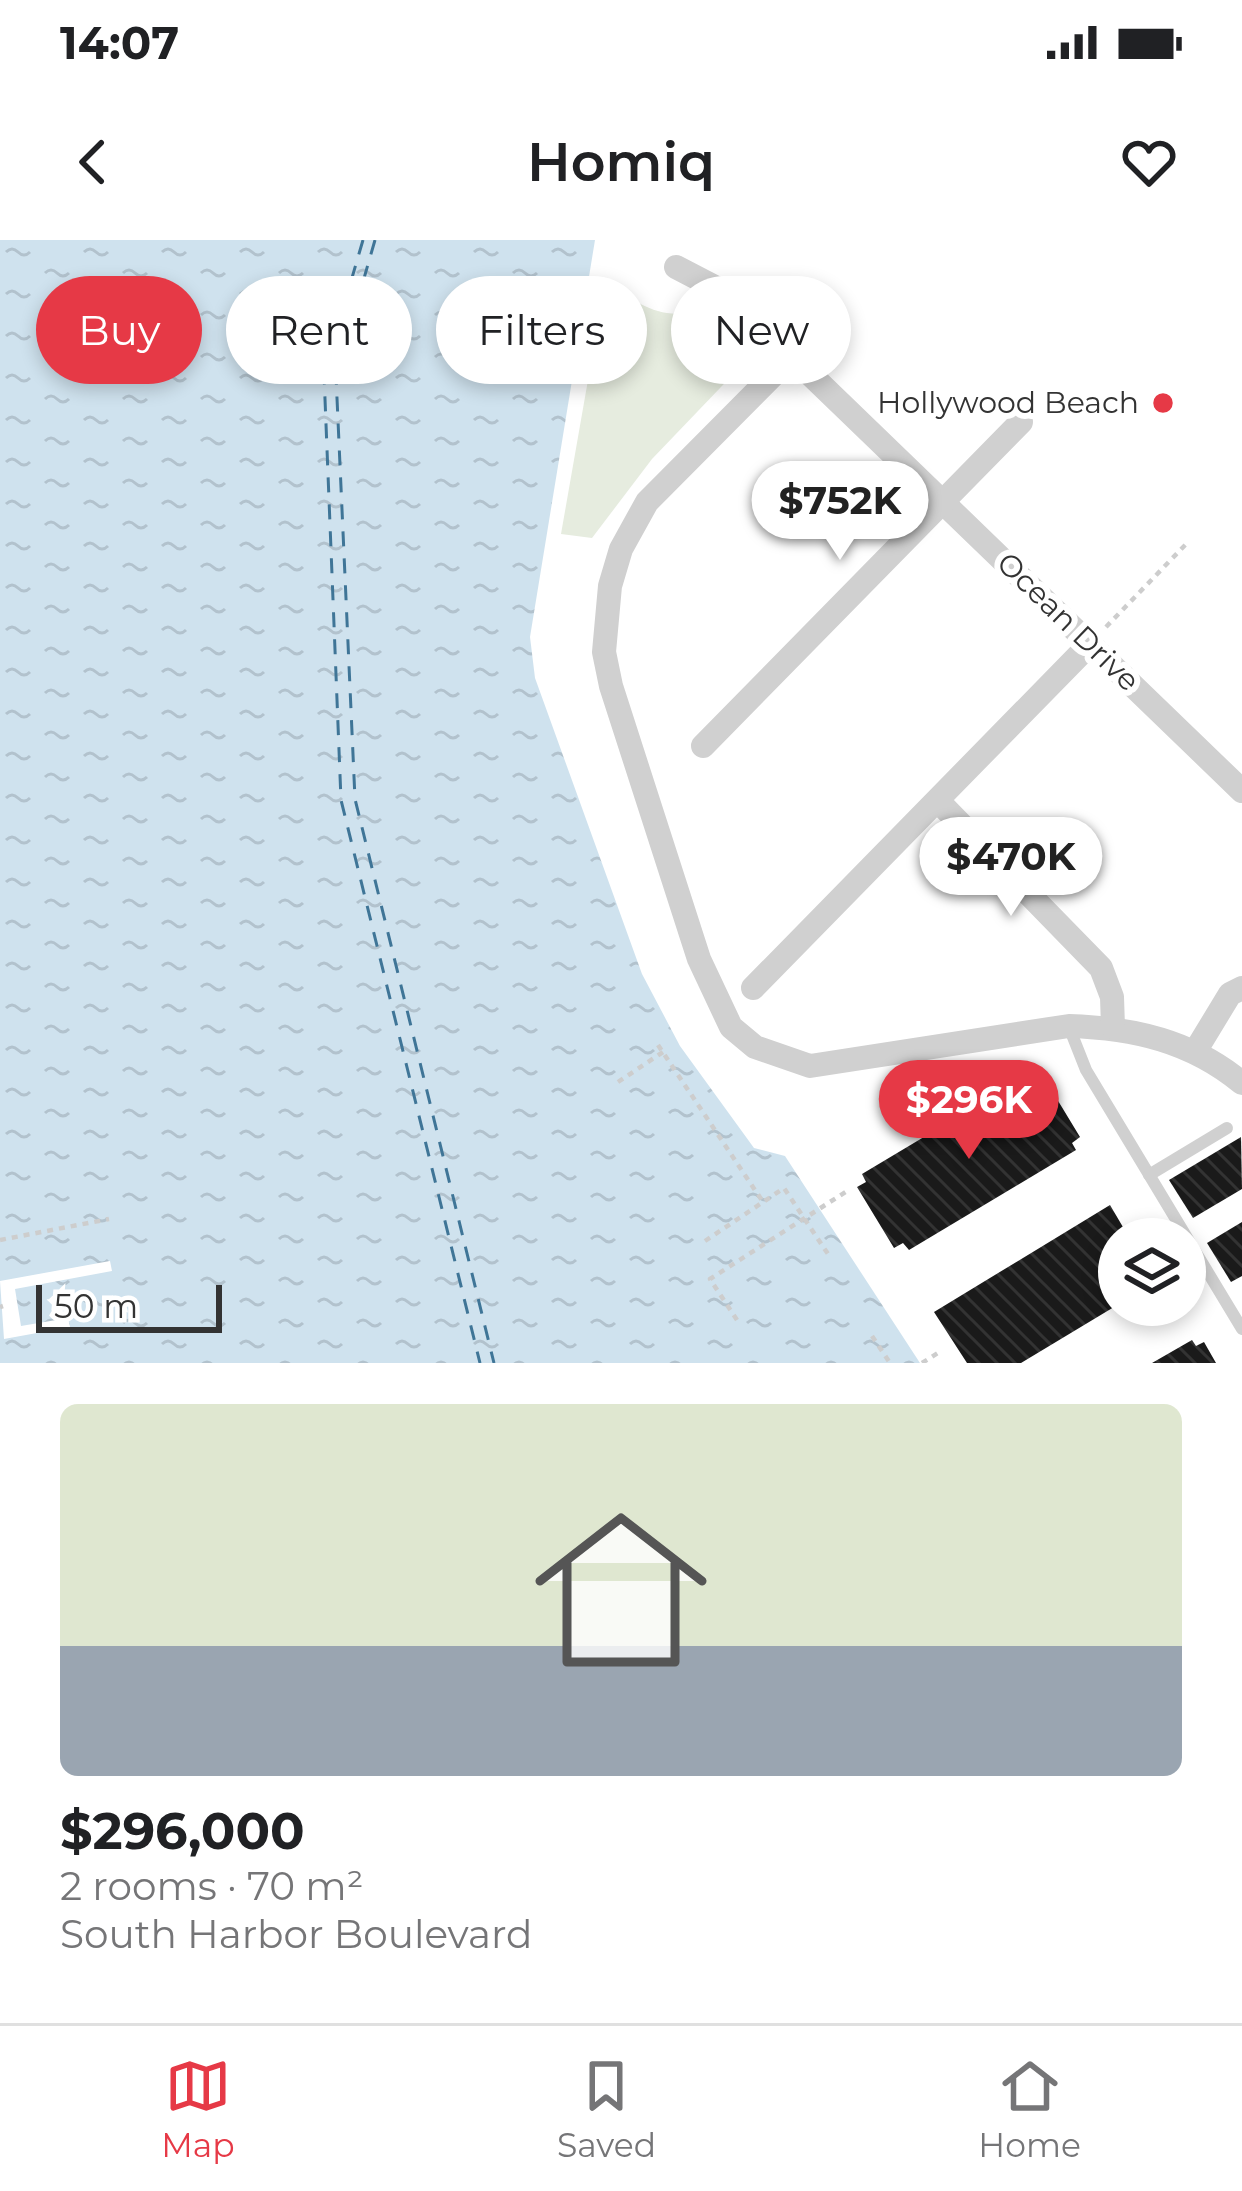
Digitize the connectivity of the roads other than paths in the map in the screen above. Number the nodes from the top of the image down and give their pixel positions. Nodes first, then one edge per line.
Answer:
1 (676, 267) dead end
2 (693, 276) edge
3 (764, 384) edge
4 (821, 384) edge
5 (1021, 422) dead end
6 (943, 500) junction
7 (1090, 644) junction
8 (704, 746) dead end
9 (1242, 790) edge
10 (938, 801) junction
11 (752, 988) dead end
12 (1242, 988) edge
13 (1069, 1026) junction
14 (1113, 1027) junction
15 (1196, 1050) junction
16 (1242, 1083) edge
17 (1227, 1129) dead end
18 (1149, 1175) junction
19 (1242, 1329) edge

1 - 2 street, Ocean Drive
3 - 13 street
4 - 6 street, Ocean Drive
5 - 6 street
6 - 7 street, Ocean Drive
6 - 8 street
7 - 9 street, Ocean Drive
7 - 10 street
10 - 11 street
10 - 14 street
12 - 15 street
13 - 14 street
13 - 18 lane
14 - 15 street
15 - 16 street
17 - 18 lane
18 - 19 lane

